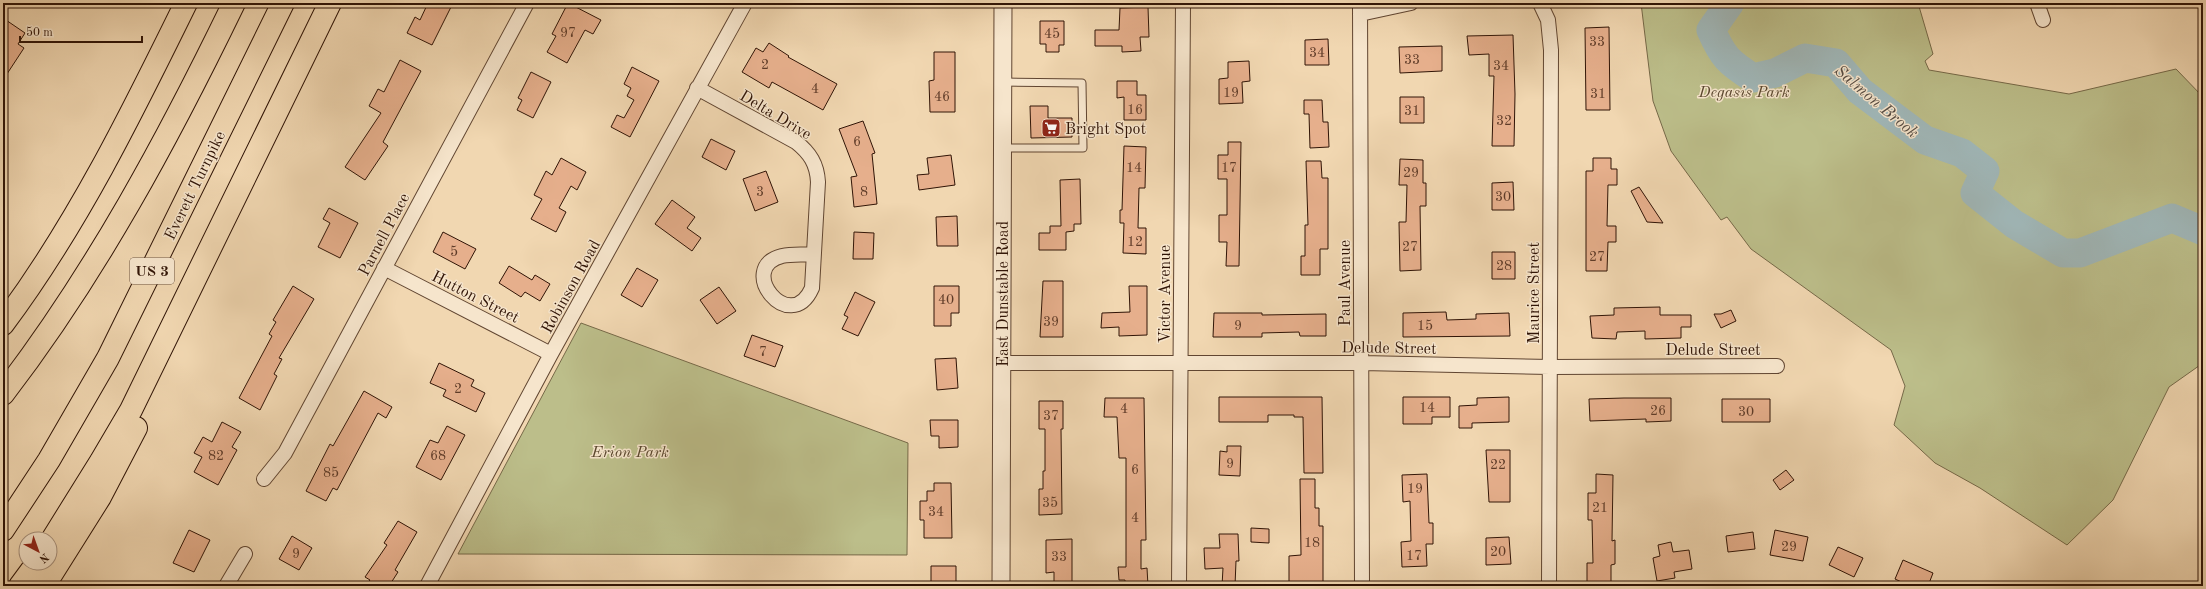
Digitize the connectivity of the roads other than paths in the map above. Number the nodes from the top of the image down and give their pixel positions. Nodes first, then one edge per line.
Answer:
1 (186, 3) edge
2 (234, 3) edge
3 (283, 3) edge
4 (330, 3) edge
5 (527, 3) edge
6 (745, 3) edge
7 (1003, 3) edge
8 (1182, 3) edge
9 (1411, 3) edge
10 (1540, 3) edge
11 (2037, 3) edge
12 (1360, 8) edge
13 (2043, 20) dead end
14 (1003, 82) junction
15 (697, 88) junction
16 (1002, 148) junction
17 (249, 170) junction
18 (813, 254) dead end
19 (384, 268) junction
20 (3, 324) edge
21 (551, 354) junction
22 (1181, 362) junction
23 (1001, 363) junction
24 (1362, 363) junction
25 (1776, 366) dead end
26 (1550, 367) junction
27 (3, 394) edge
28 (264, 479) dead end
29 (3, 530) edge
30 (58, 531) edge
31 (245, 554) dead end
32 (30, 571) edge
33 (20, 586) edge
34 (44, 586) edge
35 (226, 586) edge
36 (427, 586) edge
37 (1001, 586) edge
38 (1179, 586) edge
39 (1362, 586) edge
40 (1549, 586) edge

1 - 20 highway
2 - 27 highway
3 - 29 highway, Everett Turnpike / US 3
4 - 17 highway
5 - 19 street, Parnell Place
6 - 15 street, Robinson Road
7 - 14 street, East Dunstable Road
8 - 22 street, Victor Avenue
9 - 12 street
10 - 26 street, Maurice Street
11 - 13 street
12 - 24 street, Paul Avenue
14 - 16 street, East Dunstable Road
14 - 16 lane
15 - 18 street, Delta Drive
15 - 21 street, Robinson Road
16 - 23 street, East Dunstable Road
17 - 30 highway
17 - 34 highway
19 - 21 street, Hutton Street
19 - 28 street, Parnell Place
21 - 36 street, Robinson Road
22 - 23 street, Delude Street
22 - 24 street, Delude Street
22 - 38 street, Victor Avenue
23 - 37 street, East Dunstable Road
24 - 26 street, Delude Street
24 - 39 street, Paul Avenue
25 - 26 street, Delude Street
26 - 40 street, Maurice Street
31 - 35 street
32 - 33 highway

